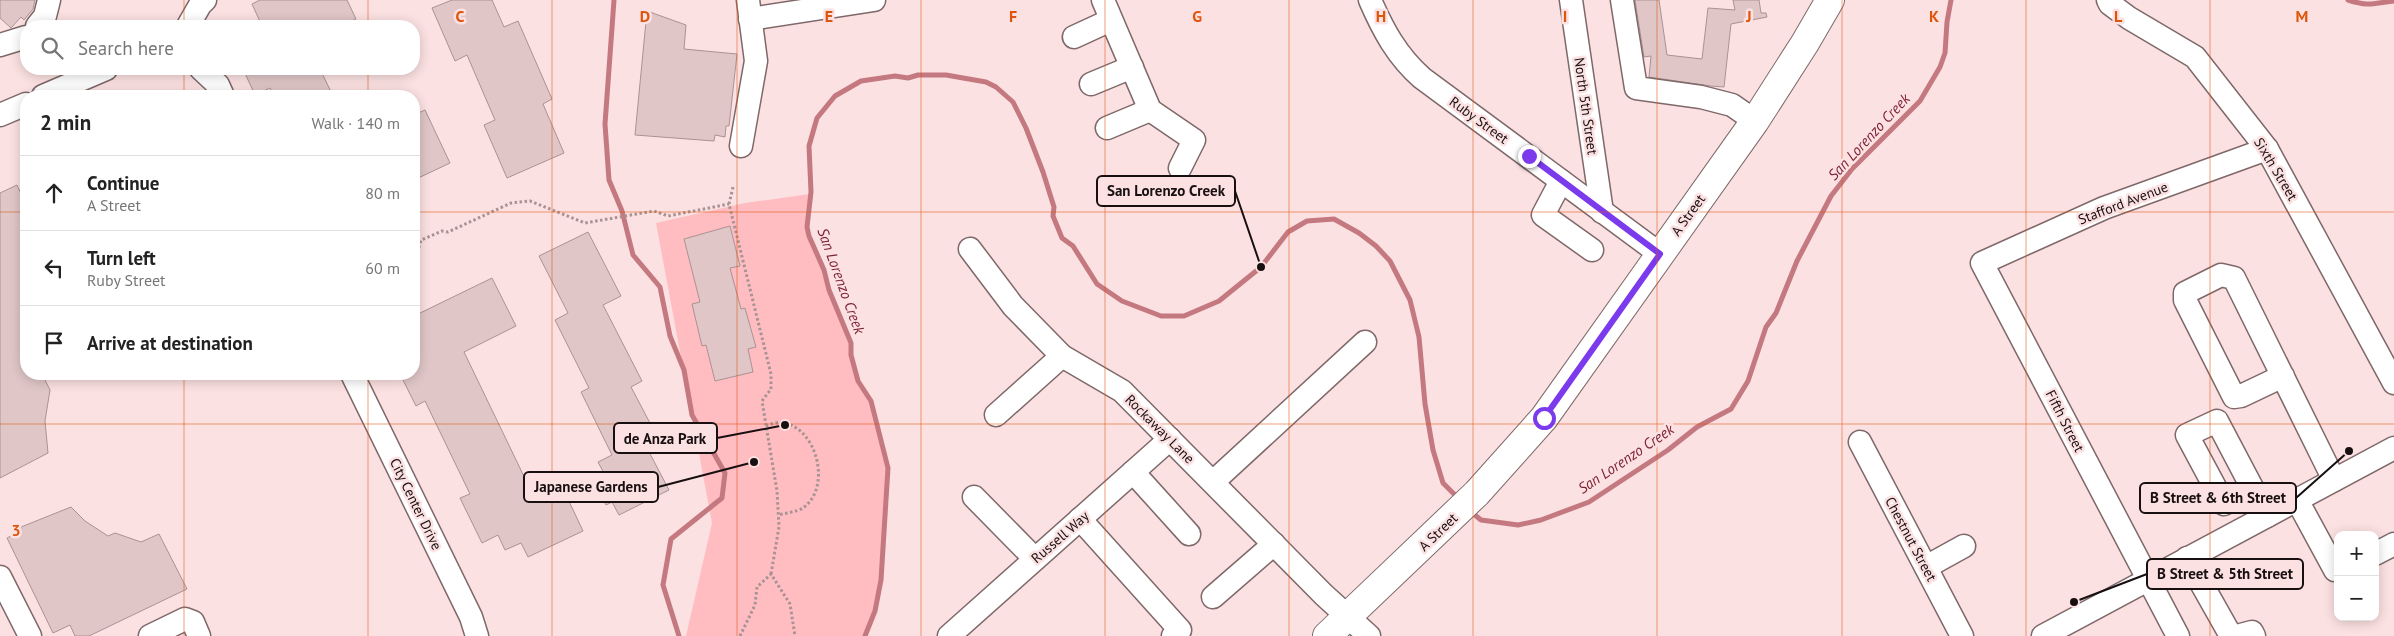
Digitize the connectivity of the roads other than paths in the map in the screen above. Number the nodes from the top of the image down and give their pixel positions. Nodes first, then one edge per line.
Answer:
1 (49, 0) edge
2 (206, 0) edge
3 (874, 0) edge
4 (1370, 0) edge
5 (1571, 0) edge
6 (1622, 0) edge
7 (1830, 0) edge
8 (2108, 0) edge
9 (749, 9) edge
10 (1107, 10) edge
11 (42, 20) edge
12 (191, 20) edge
13 (1074, 37) dead end
14 (20, 39) edge
15 (0, 45) edge
16 (1132, 67) junction
17 (92, 75) edge
18 (207, 75) edge
19 (1091, 84) dead end
20 (57, 90) edge
21 (220, 90) edge
22 (20, 107) edge
23 (1150, 110) junction
24 (0, 115) edge
25 (1755, 121) junction
26 (1107, 128) dead end
27 (740, 146) dead end
28 (2267, 149) junction
29 (1180, 168) dead end
30 (1562, 181) junction
31 (1602, 212) junction
32 (970, 249) dead end
33 (1592, 250) dead end
34 (1660, 254) junction
35 (1982, 262) joint
36 (1366, 342) dead end
37 (1062, 356) junction
38 (2283, 376) junction
39 (355, 380) edge
40 (2394, 383) edge
41 (996, 415) dead end
42 (1170, 439) junction
43 (1860, 442) dead end
44 (2394, 448) edge
45 (1133, 472) junction
46 (2334, 480) junction
47 (1213, 482) junction
48 (2253, 489) junction
49 (974, 497) dead end
50 (2298, 500) junction
51 (2224, 504) junction
52 (2267, 516) junction
53 (1080, 519) junction
54 (2237, 532) junction
55 (1189, 534) dead end
56 (1274, 544) junction
57 (2394, 544) edge
58 (1964, 546) dead end
59 (2379, 552) edge
60 (2187, 558) junction
61 (1035, 559) junction
62 (1926, 567) junction
63 (2334, 568) edge
64 (0, 577) edge
65 (2148, 580) junction
66 (1212, 597) dead end
67 (1348, 615) junction
68 (2054, 634) edge
69 (30, 636) edge
70 (150, 636) edge
71 (199, 636) edge
72 (478, 636) edge
73 (950, 636) edge
74 (1173, 636) edge
75 (1327, 636) edge
76 (1369, 636) edge
77 (1962, 636) edge
78 (2178, 636) edge
79 (2231, 636) edge
80 (2237, 636) edge
81 (2254, 636) edge

1 - 11 street
2 - 12 street
3 - 9 street
4 - 30 street, Ruby Street
5 - 31 street, North 5th Street
6 - 25 street
7 - 25 main road, A Street
8 - 28 street, Sixth Street
9 - 27 street
10 - 13 street
10 - 16 street
14 - 15 street
16 - 19 street
16 - 23 street
17 - 20 street
18 - 21 street
22 - 24 street
23 - 26 street
23 - 29 street
25 - 34 main road, A Street
28 - 35 street, Stafford Avenue
28 - 40 street, Sixth Street
30 - 31 street, Ruby Street
30 - 33 street
31 - 34 street, Ruby Street
32 - 37 street, Rockaway Lane
34 - 67 main road, A Street
35 - 65 street, Fifth Street
36 - 47 street
37 - 41 street
37 - 42 street, Rockaway Lane
38 - 38 street
38 - 46 street
39 - 72 street, City Center Drive
42 - 45 street, Russell Way
42 - 47 street, Rockaway Lane
43 - 62 street, Chestnut Street
44 - 46 street
45 - 53 street, Russell Way
45 - 55 street
46 - 50 street
47 - 56 street, Rockaway Lane
48 - 51 street
48 - 51 street
48 - 52 street
49 - 61 street
50 - 52 street
50 - 63 street
51 - 54 street
52 - 54 street
53 - 61 street, Russell Way
53 - 74 street
54 - 60 street
56 - 66 street
56 - 67 street, Rockaway Lane
57 - 59 street
58 - 62 street
60 - 65 street
60 - 79 street
61 - 73 street, Russell Way
62 - 77 street, Chestnut Street
64 - 69 street
65 - 68 street
65 - 78 street, Fifth Street
67 - 75 main road, A Street
67 - 76 street, Rockaway Lane
70 - 71 street
80 - 81 street

